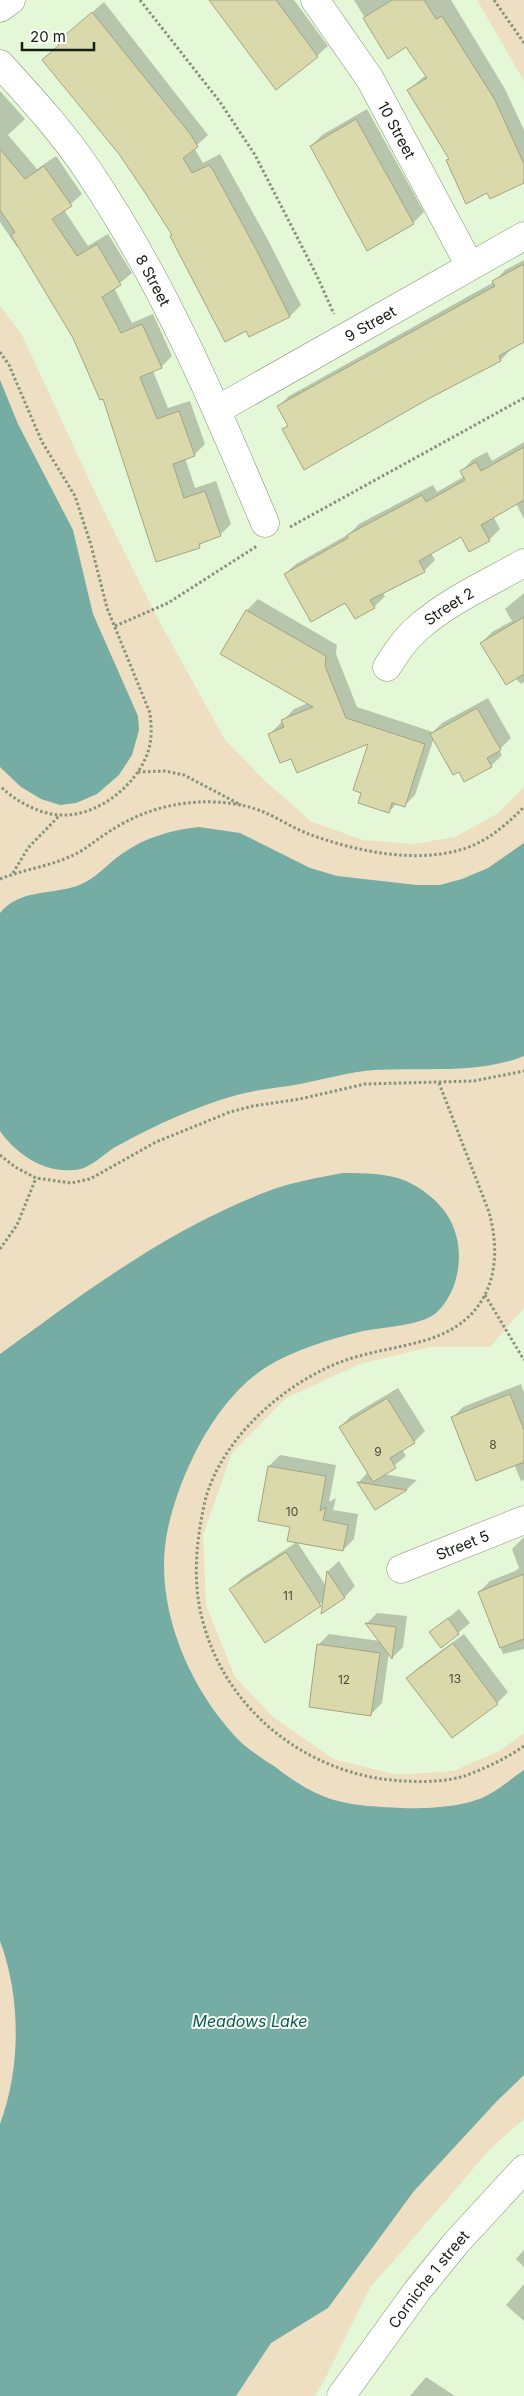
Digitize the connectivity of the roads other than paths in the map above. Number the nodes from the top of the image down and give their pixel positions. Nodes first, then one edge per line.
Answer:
1 (11, 0) edge
2 (315, 0) edge
3 (0, 8) edge
4 (0, 64) edge
5 (524, 236) edge
6 (470, 266) junction
7 (217, 410) junction
8 (272, 531) road end
9 (524, 563) edge
10 (386, 667) dead end
11 (524, 1520) edge
12 (401, 1568) dead end
13 (524, 2169) edge
14 (341, 2396) edge

1 - 3 street
2 - 6 street, 10 Street
4 - 7 street, 8 Street
5 - 6 street, 9 Street
6 - 7 street, 9 Street
7 - 8 street, 8 Street
9 - 10 street, Street 2
11 - 12 street, Street 5
13 - 14 street, Corniche 1 street

